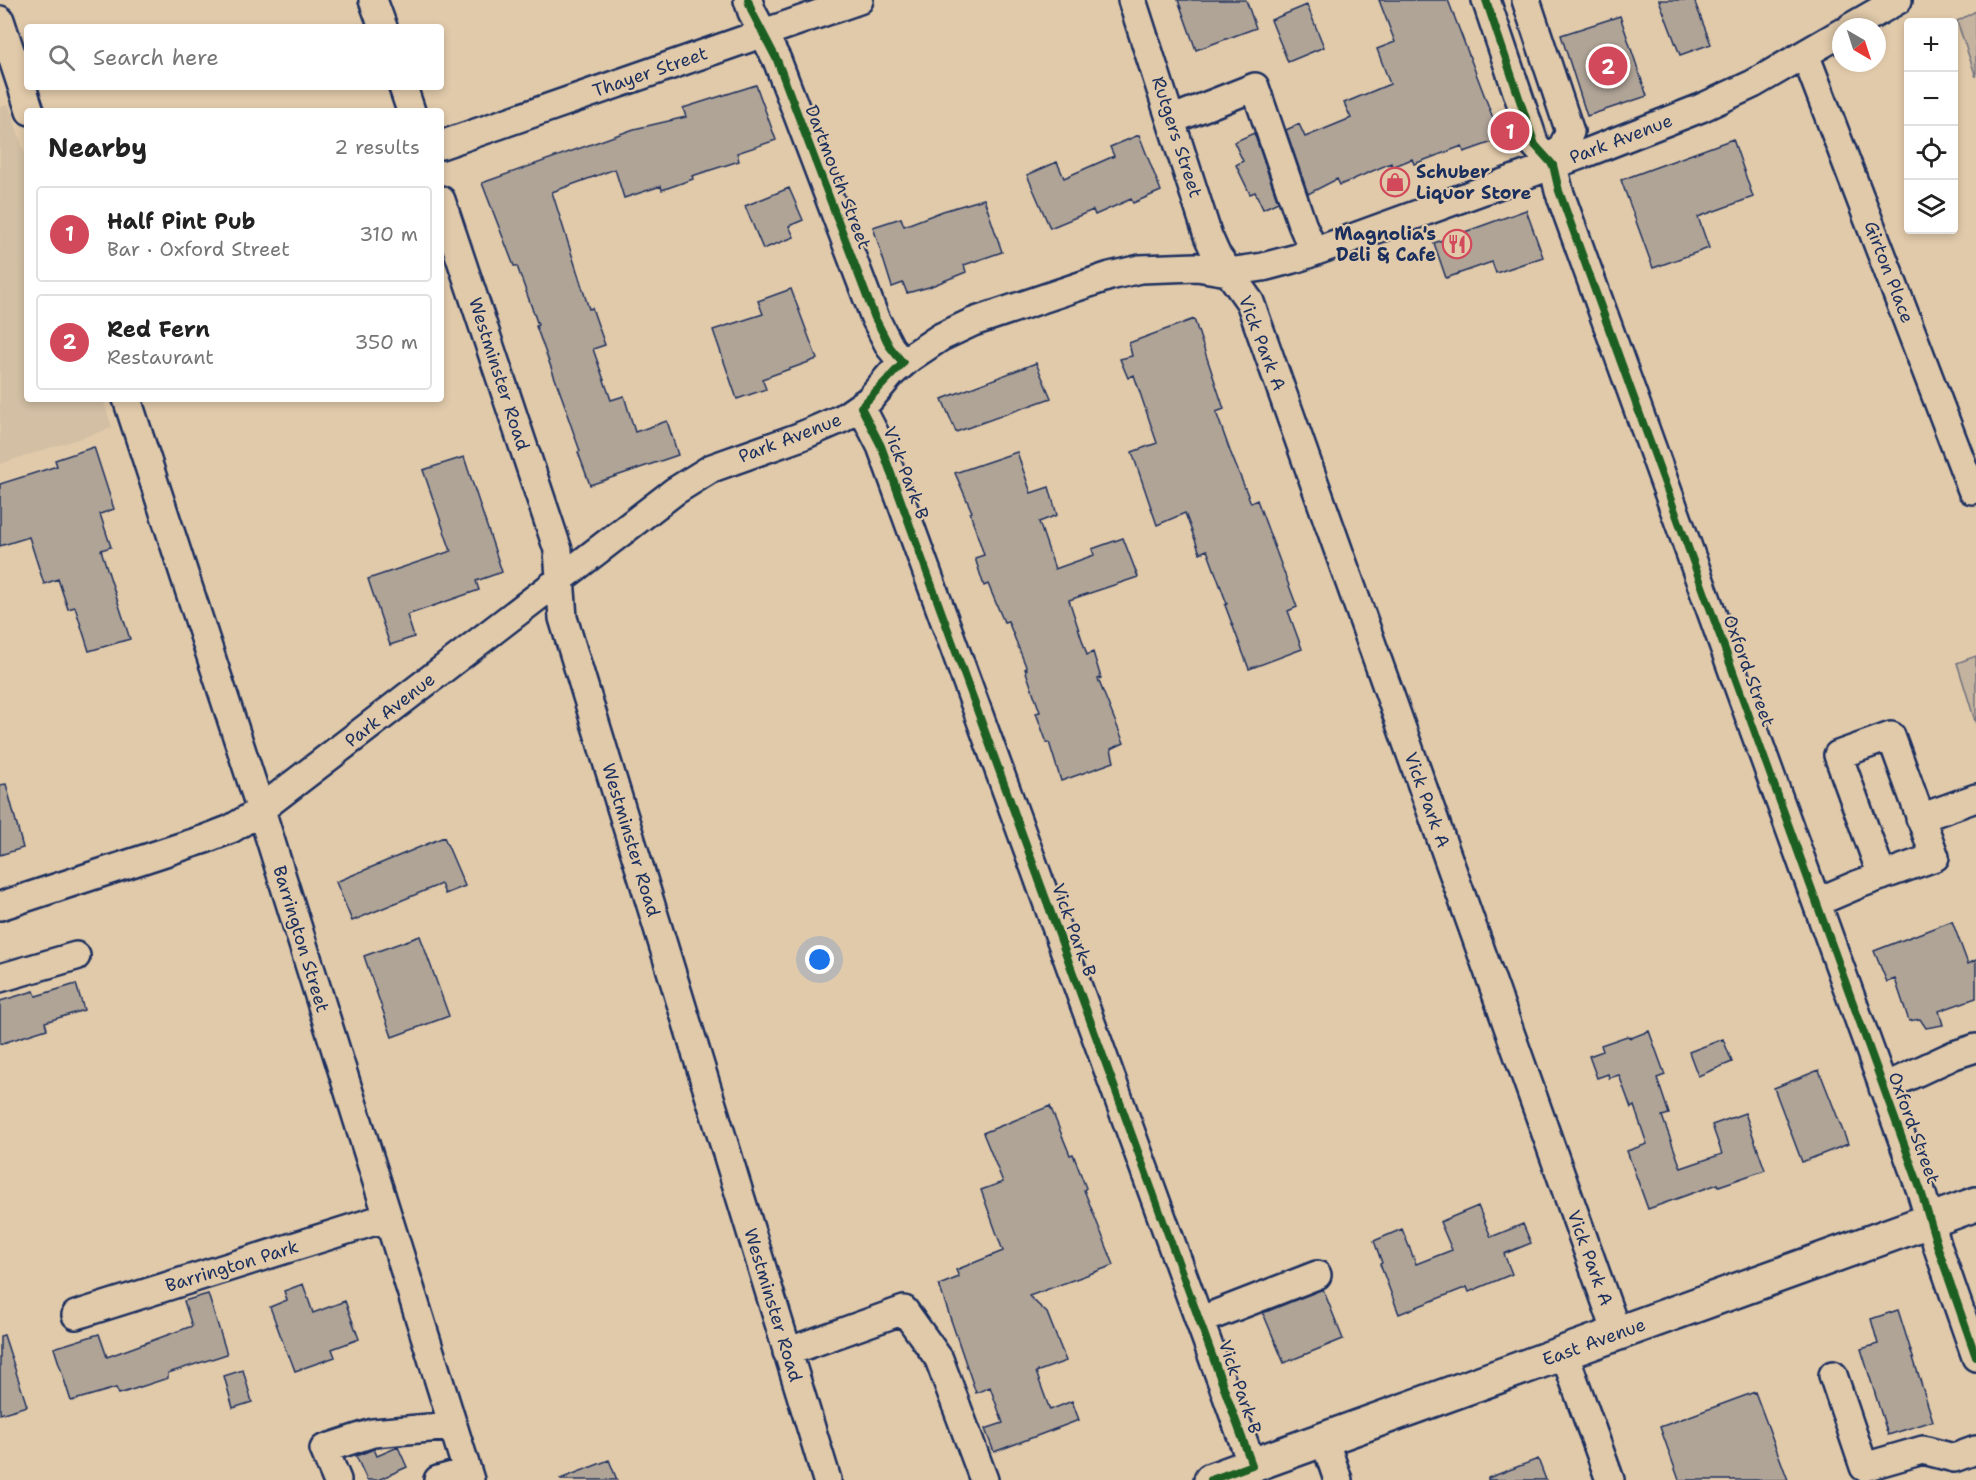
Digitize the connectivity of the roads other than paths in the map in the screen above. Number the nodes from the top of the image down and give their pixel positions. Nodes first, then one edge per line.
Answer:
1 (373, 0) edge
2 (748, 0) edge
3 (859, 0) edge
4 (1132, 0) edge
5 (1486, 0) edge
6 (1526, 0) edge
7 (1898, 0) edge
8 (1867, 18) edge
9 (0, 20) edge
10 (382, 24) edge
11 (762, 33) junction
12 (1832, 38) edge
13 (1805, 54) junction
14 (10, 85) edge
15 (404, 90) edge
16 (28, 108) edge
17 (410, 108) edge
18 (1171, 120) junction
19 (444, 144) edge
20 (1553, 165) junction
21 (444, 209) edge
22 (1314, 252) junction
23 (1228, 272) junction
24 (903, 363) junction
25 (128, 402) edge
26 (861, 407) junction
27 (1972, 490) dead end
28 (560, 578) junction
29 (1976, 798) edge
30 (261, 810) junction
31 (1920, 818) junction
32 (1882, 876) junction
33 (1817, 902) junction
34 (0, 906) edge
35 (76, 956) dead end
36 (0, 978) edge
37 (1976, 1048) edge
38 (1883, 1088) junction
39 (1976, 1204) edge
40 (388, 1217) junction
41 (1930, 1220) junction
42 (1317, 1275) dead end
43 (76, 1315) dead end
44 (1200, 1320) junction
45 (1617, 1333) junction
46 (787, 1352) junction
47 (1564, 1353) junction
48 (1976, 1357) edge
49 (1833, 1376) dead end
50 (452, 1426) junction
51 (1324, 1439) junction
52 (1976, 1450) edge
53 (1252, 1465) junction
54 (468, 1476) edge
55 (337, 1480) edge
56 (438, 1480) edge
57 (827, 1480) edge
58 (984, 1480) edge
59 (1212, 1480) edge
60 (1338, 1480) edge
61 (1610, 1480) edge

1 - 10 street
2 - 11 street, Dartmouth Street
3 - 11 street, Thayer Street
4 - 18 street, Rutgers Street
5 - 20 street, Oxford Street
6 - 20 street
7 - 8 street
9 - 14 street
11 - 19 street, Thayer Street
11 - 24 street, Dartmouth Street
12 - 13 street, Park Avenue
13 - 20 street, Park Avenue
13 - 27 street, Girton Place
14 - 16 street
15 - 17 street
18 - 22 street
18 - 23 street, Rutgers Street
20 - 22 street, Park Avenue
20 - 33 street, Oxford Street
21 - 28 street, Westminster Road
22 - 23 street, Park Avenue
23 - 24 street, Park Avenue
23 - 45 street, Vick Park A
24 - 26 street, Park Avenue
25 - 30 street, Barrington Street
26 - 28 street, Park Avenue
26 - 44 street, Vick Park B
28 - 30 street, Park Avenue
28 - 46 street, Westminster Road
29 - 31 street
30 - 34 street, Park Avenue
30 - 40 street, Barrington Street
31 - 32 street
31 - 32 street
32 - 33 street
33 - 38 street, Oxford Street
35 - 36 street
37 - 38 street
38 - 41 street, Oxford Street
39 - 41 main road, East Avenue
40 - 43 street, Barrington Park
40 - 50 street, Barrington Street
41 - 45 main road, East Avenue
41 - 48 street, Oxford Street
42 - 44 street
44 - 53 street, Vick Park B
45 - 47 main road, East Avenue
46 - 57 street, Westminster Road
46 - 58 street
47 - 51 main road, East Avenue
47 - 61 street
49 - 52 street
50 - 54 street, Barrington Street
50 - 55 street
51 - 53 main road, East Avenue
51 - 60 street
53 - 59 main road, East Avenue
54 - 56 street

